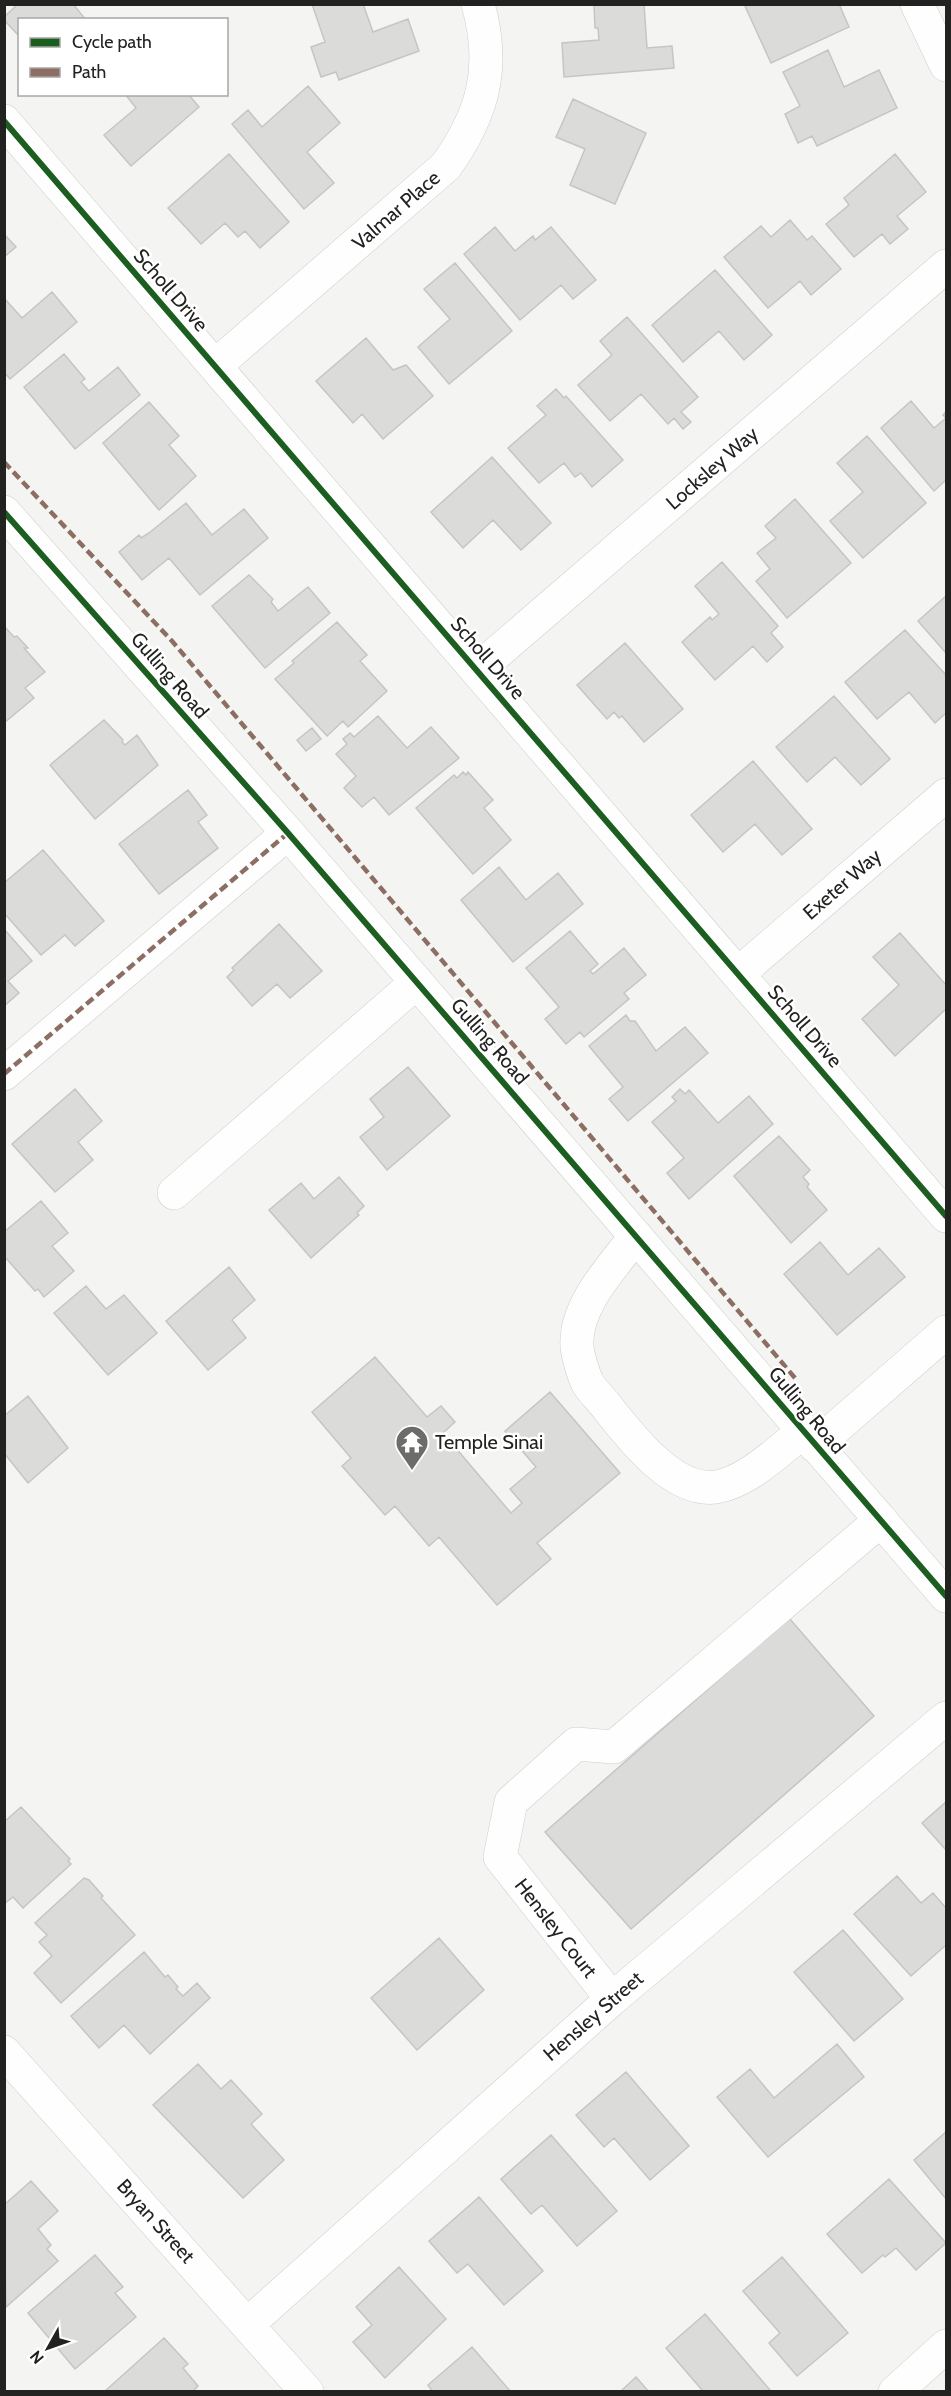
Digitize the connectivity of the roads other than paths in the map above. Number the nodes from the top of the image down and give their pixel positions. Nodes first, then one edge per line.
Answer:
1 (478, 4) edge
2 (917, 4) edge
3 (946, 65) edge
4 (4, 121) edge
5 (946, 266) edge
6 (215, 366) junction
7 (4, 512) edge
8 (477, 670) junction
9 (946, 795) edge
10 (288, 833) junction
11 (738, 974) junction
12 (417, 982) junction
13 (4, 1074) edge
14 (174, 1193) dead end
15 (946, 1216) edge
16 (636, 1236) junction
17 (946, 1332) edge
18 (809, 1439) junction
19 (881, 1520) junction
20 (946, 1596) edge
21 (946, 1718) edge
22 (612, 1999) junction
23 (4, 2052) edge
24 (248, 2324) junction
25 (946, 2346) edge
26 (307, 2391) edge
27 (895, 2391) edge

1 - 6 street, Valmar Place
2 - 3 street
4 - 6 street, Scholl Drive
5 - 8 street, Locksley Way
6 - 8 street, Scholl Drive
7 - 10 street, Gulling Road
8 - 11 street, Scholl Drive
9 - 11 street, Exeter Way
10 - 12 street, Gulling Road
10 - 13 street
11 - 15 street, Scholl Drive
12 - 14 street
12 - 16 street, Gulling Road
16 - 18 street, Gulling Road
16 - 18 street
17 - 18 street
18 - 19 street, Gulling Road
19 - 20 street, Gulling Road
19 - 22 street, Hensley Court
21 - 22 street, Hensley Street
22 - 24 street, Hensley Street
23 - 24 street, Bryan Street
24 - 26 street, Bryan Street
25 - 27 street

